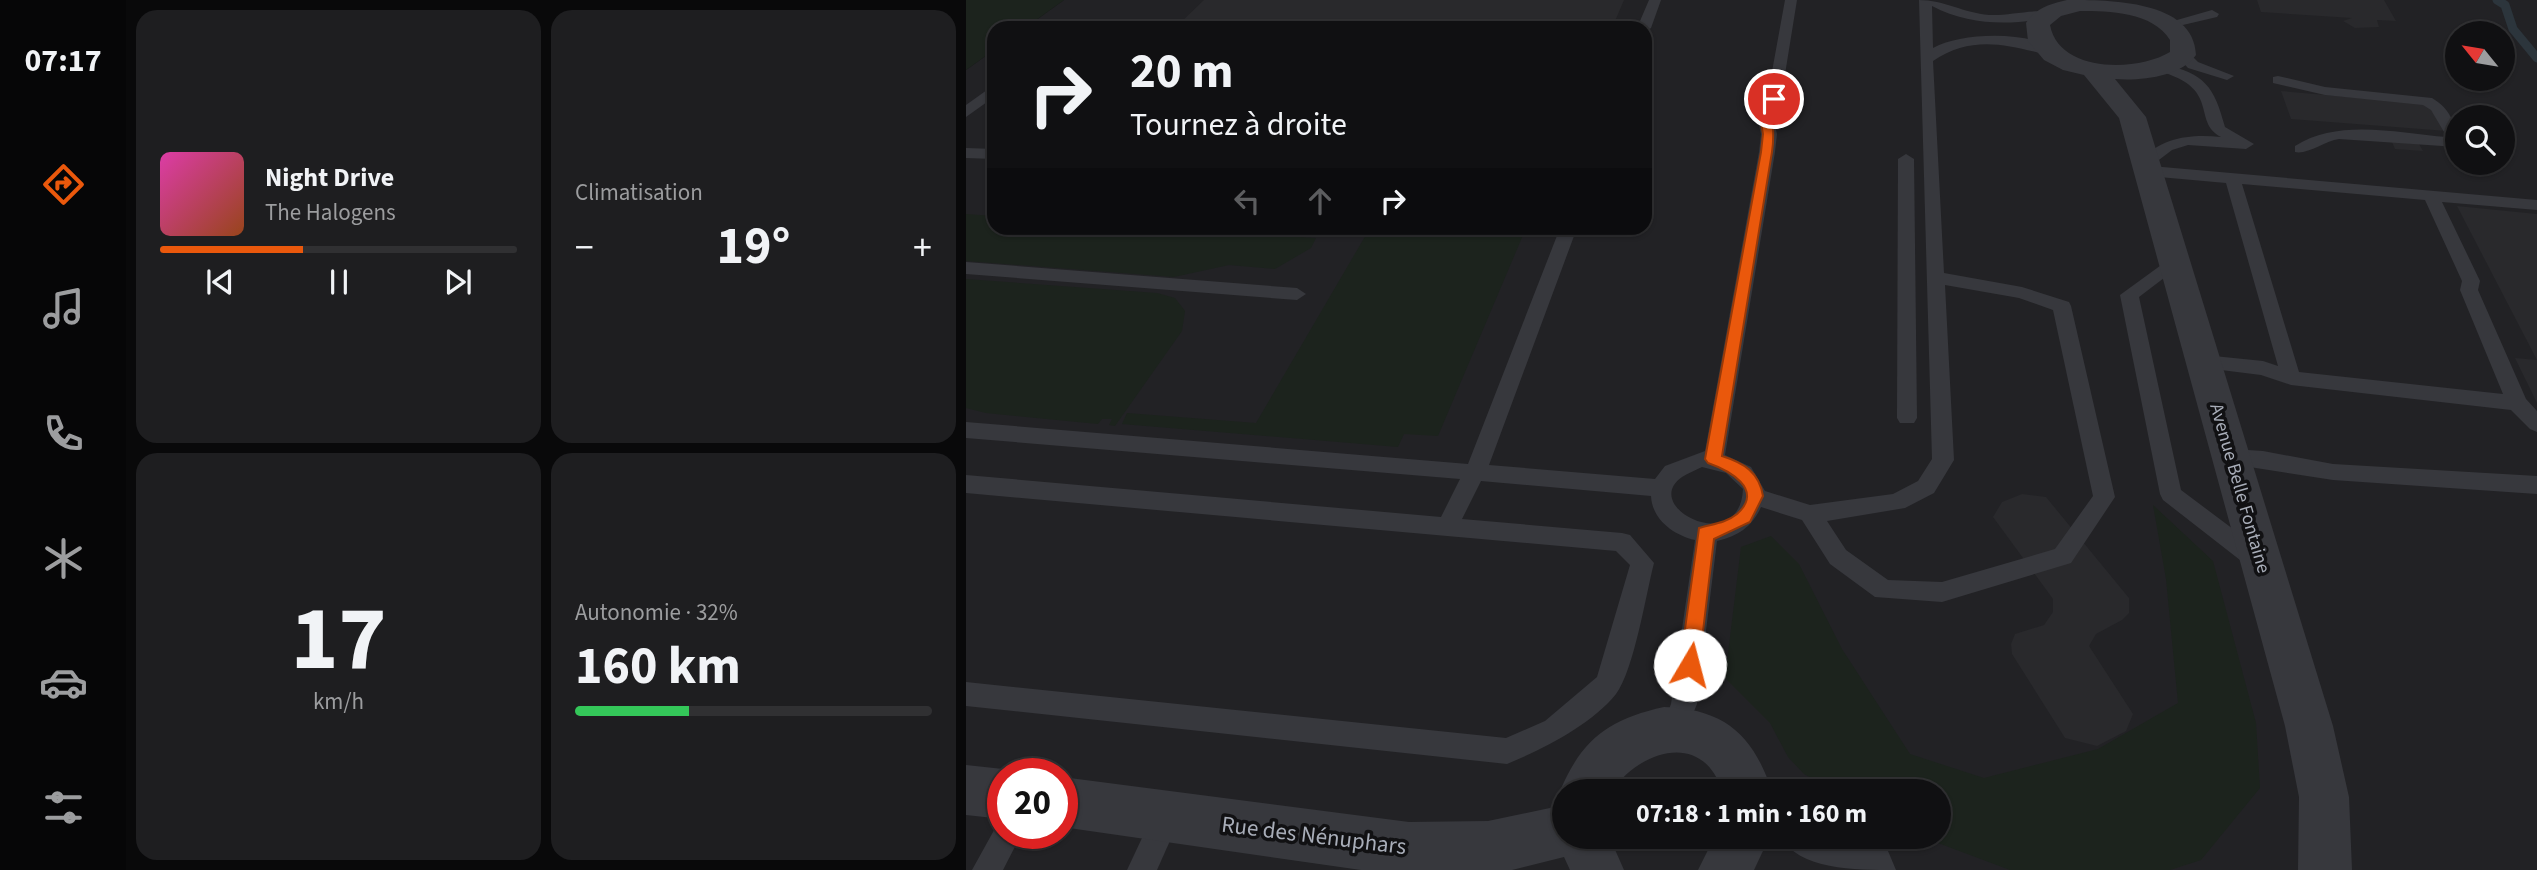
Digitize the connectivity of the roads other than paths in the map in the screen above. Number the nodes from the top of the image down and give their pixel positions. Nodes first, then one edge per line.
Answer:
1 (1654, 0) edge
2 (1791, 0) edge
3 (1927, 0) edge
4 (2127, 4) edge
5 (2060, 8) edge
6 (2212, 14) dead end
7 (1646, 21) edge
8 (2171, 24) junction
9 (2050, 52) junction
10 (1926, 59) junction
11 (2163, 65) junction
12 (2093, 69) junction
13 (2278, 80) dead end
14 (2203, 88) junction
15 (987, 95) edge
16 (2130, 111) junction
17 (966, 113) edge
18 (2445, 121) edge
19 (2445, 140) edge
20 (2301, 149) dead end
21 (966, 153) edge
22 (987, 154) edge
23 (1906, 159) dead end
24 (2147, 167) junction
25 (2232, 177) junction
26 (2431, 196) junction
27 (2537, 205) edge
28 (1566, 235) edge
29 (2175, 261) junction
30 (966, 268) edge
31 (1934, 277) junction
32 (1297, 293) dead end
33 (2204, 362) junction
34 (2291, 378) junction
35 (2517, 402) junction
36 (1907, 418) dead end
37 (2537, 424) edge
38 (966, 430) edge
39 (2232, 457) junction
40 (1714, 459) junction
41 (1473, 472) junction
42 (966, 484) edge
43 (2537, 485) edge
44 (1662, 488) junction
45 (1754, 496) junction
46 (1810, 514) junction
47 (1447, 527) junction
48 (1706, 533) junction
49 (2263, 564) junction
50 (966, 694) edge
51 (1674, 729) junction
52 (1590, 779) edge
53 (1743, 779) edge
54 (966, 790) edge
55 (987, 792) edge
56 (1078, 804) edge
57 (1167, 816) junction
58 (1552, 835) edge
59 (999, 849) edge
60 (1587, 849) edge
61 (1737, 849) edge
62 (1830, 849) edge
63 (987, 870) edge
64 (1143, 870) edge
65 (1597, 870) edge
66 (1725, 870) edge
67 (1869, 870) edge
68 (2325, 870) edge

1 - 7 lane
2 - 40 lane
3 - 5 lane
3 - 10 lane
4 - 5 street
4 - 8 street
5 - 9 street
6 - 8 lane
8 - 11 street
9 - 10 lane
9 - 12 street
10 - 31 lane
11 - 12 street
11 - 14 lane
11 - 14 lane
11 - 16 street
12 - 16 street, Avenue Belle Fontaine
13 - 18 lane
14 - 24 lane
15 - 17 lane
16 - 24 street, Avenue Belle Fontaine
19 - 20 lane
21 - 22 lane
23 - 36 lane
24 - 25 lane
24 - 29 street, Avenue Belle Fontaine
25 - 26 lane
25 - 34 lane
26 - 27 lane
26 - 35 lane
28 - 41 lane
29 - 33 street, Avenue Belle Fontaine
29 - 49 lane
30 - 32 lane
31 - 46 lane
31 - 46 lane
33 - 34 lane
33 - 39 street, Avenue Belle Fontaine
34 - 35 lane
35 - 37 lane
38 - 41 lane
39 - 43 lane
39 - 49 street, Avenue Belle Fontaine
40 - 44 lane
40 - 45 lane
41 - 44 lane
41 - 47 lane
42 - 47 lane
44 - 48 lane
45 - 46 lane
45 - 48 lane
47 - 50 lane
48 - 51 lane
49 - 68 street, Avenue Belle Fontaine
51 - 52 street
51 - 53 street
54 - 55 street
56 - 57 street, Rue des Nénuphars
57 - 58 street, Rue des Nénuphars
57 - 64 lane
59 - 63 lane
60 - 65 street
61 - 66 street
62 - 67 street

